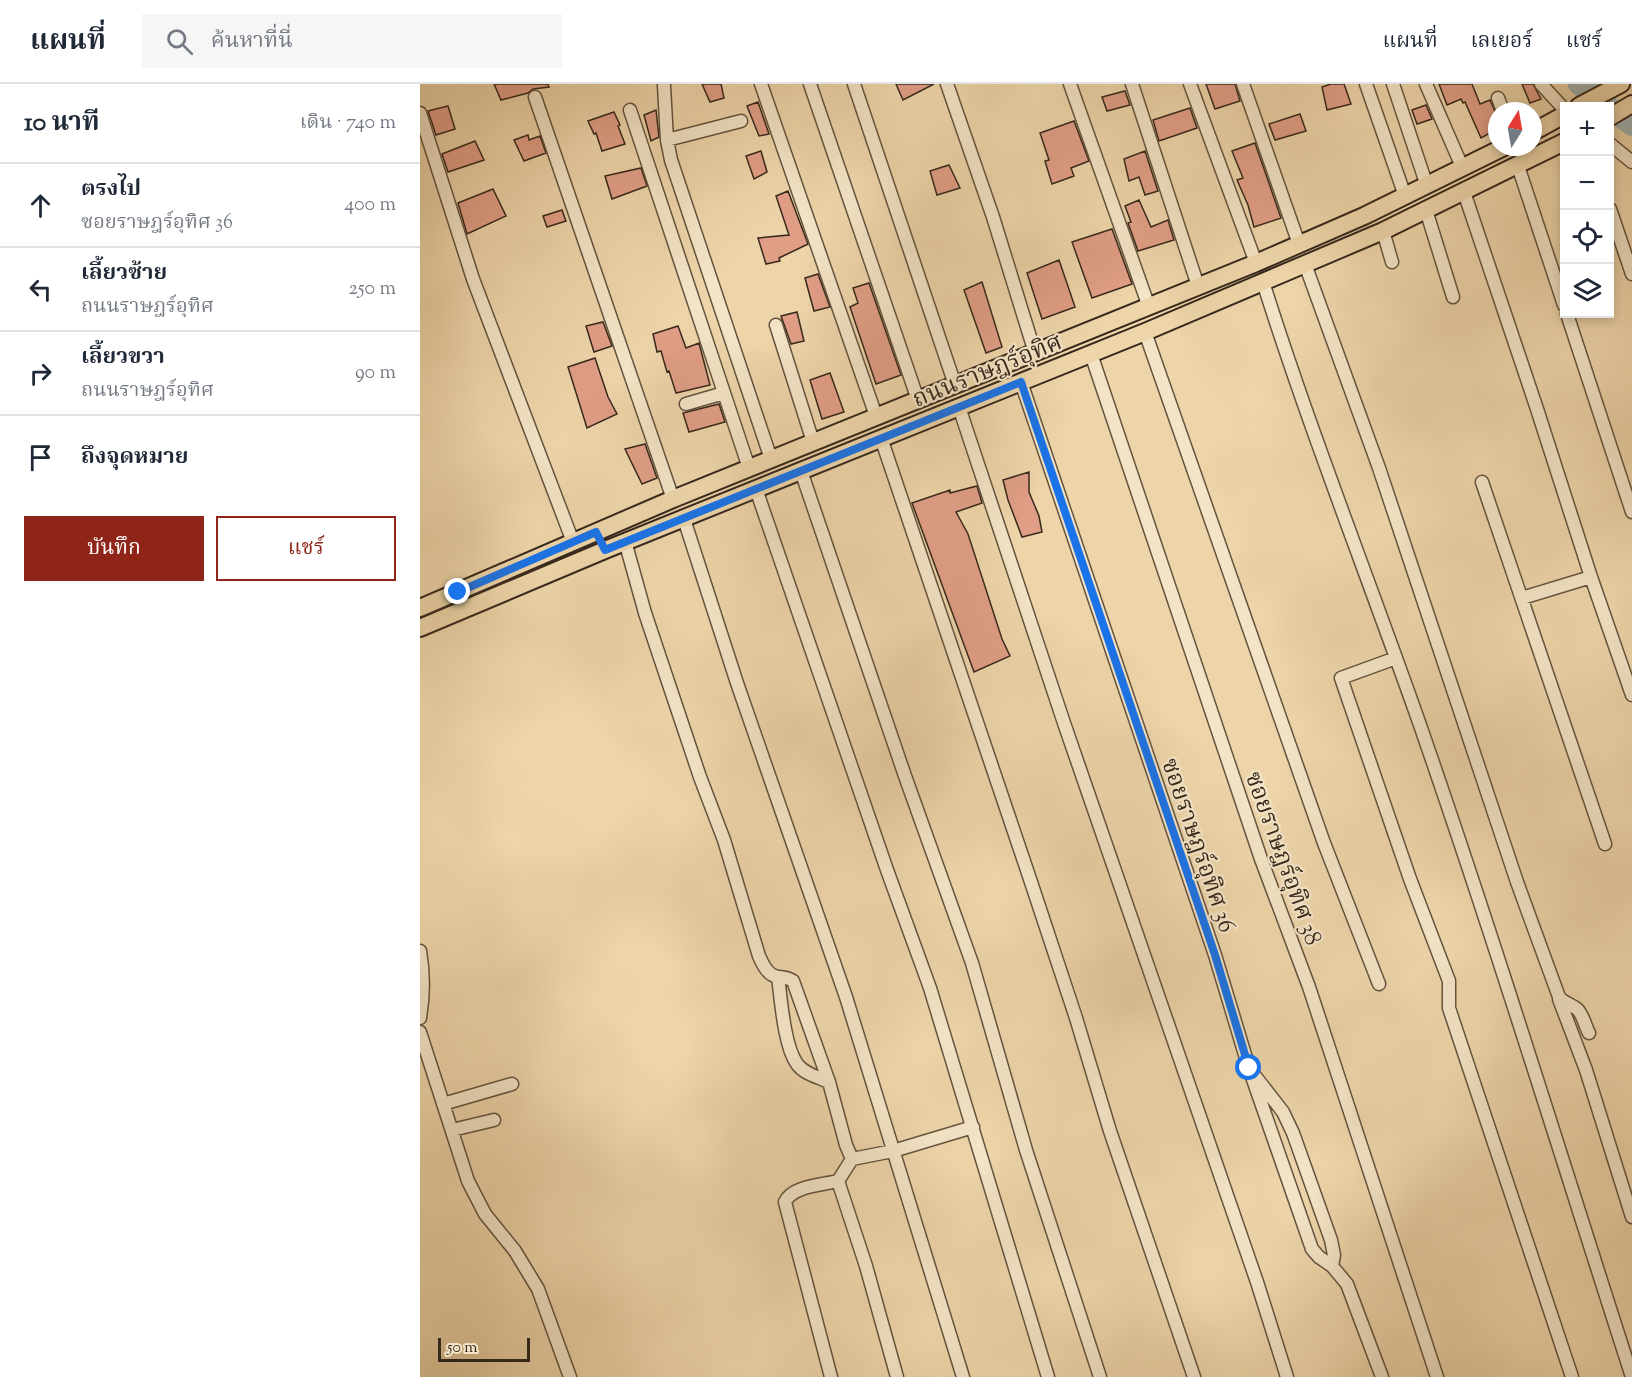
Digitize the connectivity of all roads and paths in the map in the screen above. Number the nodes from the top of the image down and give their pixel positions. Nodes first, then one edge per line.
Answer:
1 (760, 84) edge
2 (810, 84) edge
3 (854, 84) edge
4 (947, 84) edge
5 (1070, 84) edge
6 (1132, 84) edge
7 (1190, 84) edge
8 (1243, 84) edge
9 (1366, 84) edge
10 (1393, 84) edge
11 (1426, 84) edge
12 (1540, 84) edge
13 (1622, 84) edge
14 (664, 86) dead end
15 (535, 97) dead end
16 (1497, 98) dead end
17 (1499, 102) edge
18 (1587, 102) edge
19 (1632, 104) edge
20 (1560, 105) edge
21 (630, 110) dead end
22 (420, 113) edge
23 (1614, 115) edge
24 (1560, 116) edge
25 (741, 121) dead end
26 (1542, 127) edge
27 (667, 140) junction
28 (1560, 144) edge
29 (1614, 147) edge
30 (1488, 155) edge
31 (1632, 162) edge
32 (1518, 166) junction
33 (1462, 169) junction
34 (1427, 186) junction
35 (1464, 192) junction
36 (1405, 196) junction
37 (1426, 210) junction
38 (1610, 210) edge
39 (1383, 231) junction
40 (1299, 244) junction
41 (1392, 262) dead end
42 (1256, 263) junction
43 (1305, 264) junction
44 (1632, 274) edge
45 (1263, 282) junction
46 (1198, 286) junction
47 (1560, 292) edge
48 (1453, 297) dead end
49 (1149, 307) junction
50 (1569, 318) edge
51 (776, 325) dead end
52 (1145, 332) junction
53 (1035, 353) junction
54 (1091, 354) junction
55 (1021, 382) junction
56 (955, 386) junction
57 (723, 393) junction
58 (918, 399) junction
59 (686, 404) dead end
60 (959, 407) junction
61 (876, 416) junction
62 (881, 438) junction
63 (813, 442) junction
64 (771, 459) junction
65 (749, 468) junction
66 (801, 471) junction
67 (1482, 482) dead end
68 (756, 489) junction
69 (673, 499) junction
70 (1632, 512) edge
71 (684, 519) junction
72 (596, 532) junction
73 (573, 542) junction
74 (625, 542) junction
75 (605, 550) junction
76 (1591, 577) junction
77 (1522, 598) junction
78 (420, 608) edge
79 (420, 628) edge
80 (1396, 658) junction
81 (1632, 695) edge
82 (1605, 844) dead end
83 (420, 951) edge
84 (778, 977) junction
85 (1379, 984) dead end
86 (1559, 998) junction
87 (420, 1018) edge
88 (420, 1032) edge
89 (1589, 1034) dead end
90 (1249, 1068) junction
91 (829, 1082) junction
92 (512, 1084) dead end
93 (443, 1104) junction
94 (494, 1120) dead end
95 (973, 1127) junction
96 (452, 1131) junction
97 (893, 1151) junction
98 (852, 1159) junction
99 (838, 1181) junction
100 (1632, 1217) edge
101 (1332, 1266) junction
102 (570, 1377) edge
103 (831, 1377) edge
104 (897, 1377) edge
105 (963, 1377) edge
106 (1048, 1377) edge
107 (1100, 1377) edge
108 (1194, 1377) edge
109 (1287, 1377) edge
110 (1382, 1377) edge
111 (1437, 1377) edge
112 (1572, 1377) edge
113 (1632, 1377) edge

1 - 61 street
2 - 58 street
3 - 56 street
4 - 53 street
5 - 49 street
6 - 46 street
7 - 42 street
8 - 40 street
9 - 36 street
10 - 34 street
11 - 33 street
12 - 20 street
13 - 18 main road
14 - 27 street
15 - 69 street
16 - 17 street
19 - 23 main road
21 - 57 street
22 - 73 street
24 - 26 main road
25 - 27 street
27 - 64 street
28 - 32 main road, ถนนราษฎร์อุทิศ
29 - 31 street
30 - 33 main road, ถนนราษฎร์อุทิศ
32 - 35 main road, ถนนราษฎร์อุทิศ
32 - 47 street
33 - 34 main road, ถนนราษฎร์อุทิศ
34 - 36 main road, ถนนราษฎร์อุทิศ
35 - 37 main road, ถนนราษฎร์อุทิศ
35 - 76 street
36 - 40 main road, ถนนราษฎร์อุทิศ
37 - 39 main road, ถนนราษฎร์อุทิศ
37 - 48 street
38 - 44 street
39 - 41 street
39 - 43 main road, ถนนราษฎร์อุทิศ
40 - 42 main road, ถนนราษฎร์อุทิศ
42 - 46 main road, ถนนราษฎร์อุทิศ
43 - 45 main road, ถนนราษฎร์อุทิศ
43 - 86 street
45 - 52 main road, ถนนราษฎร์อุทิศ
45 - 80 street
46 - 49 main road, ถนนราษฎร์อุทิศ
49 - 53 main road, ถนนราษฎร์อุทิศ
50 - 70 street
51 - 63 street
52 - 54 main road, ถนนราษฎร์อุทิศ
52 - 85 street
53 - 56 main road, ถนนราษฎร์อุทิศ
54 - 55 main road, ถนนราษฎร์อุทิศ
54 - 111 street, ซอยราษฎร์อุทิศ 38
55 - 60 main road, ถนนราษฎร์อุทิศ
55 - 90 street, ซอยราษฎร์อุทิศ 36
56 - 58 main road, ถนนราษฎร์อุทิศ
57 - 59 street
57 - 65 street
58 - 61 main road, ถนนราษฎร์อุทิศ
60 - 62 main road, ถนนราษฎร์อุทิศ
60 - 109 street
61 - 63 main road, ถนนราษฎร์อุทิศ
62 - 66 main road, ถนนราษฎร์อุทิศ
62 - 108 street
63 - 64 main road, ถนนราษฎร์อุทิศ
64 - 65 main road, ถนนราษฎร์อุทิศ
65 - 69 main road, ถนนราษฎร์อุทิศ
66 - 68 main road, ถนนราษฎร์อุทิศ
66 - 107 street
67 - 77 street
68 - 71 main road, ถนนราษฎร์อุทิศ
68 - 95 street
69 - 72 main road, ถนนราษฎร์อุทิศ
71 - 74 main road, ถนนราษฎร์อุทิศ
71 - 97 street
72 - 73 main road, ถนนราษฎร์อุทิศ
72 - 75 main road
73 - 78 main road, ถนนราษฎร์อุทิศ
74 - 75 main road, ถนนราษฎร์อุทิศ
74 - 84 street
75 - 79 main road, ถนนราษฎร์อุทิศ
76 - 77 street
76 - 81 street
77 - 82 street
80 - 112 street
80 - 113 street
83 - 87 street
84 - 91 street
84 - 91 street
86 - 89 street
86 - 100 street
88 - 93 street
90 - 101 street, ซอยราษฎร์อุทิศ 36
90 - 101 street
91 - 98 street
92 - 93 street
93 - 96 street
94 - 96 street
95 - 97 street
95 - 106 street
96 - 102 street
97 - 98 street
97 - 105 street
98 - 99 street
99 - 103 street
99 - 104 street
101 - 110 street, ซอยราษฎร์อุทิศ 36

